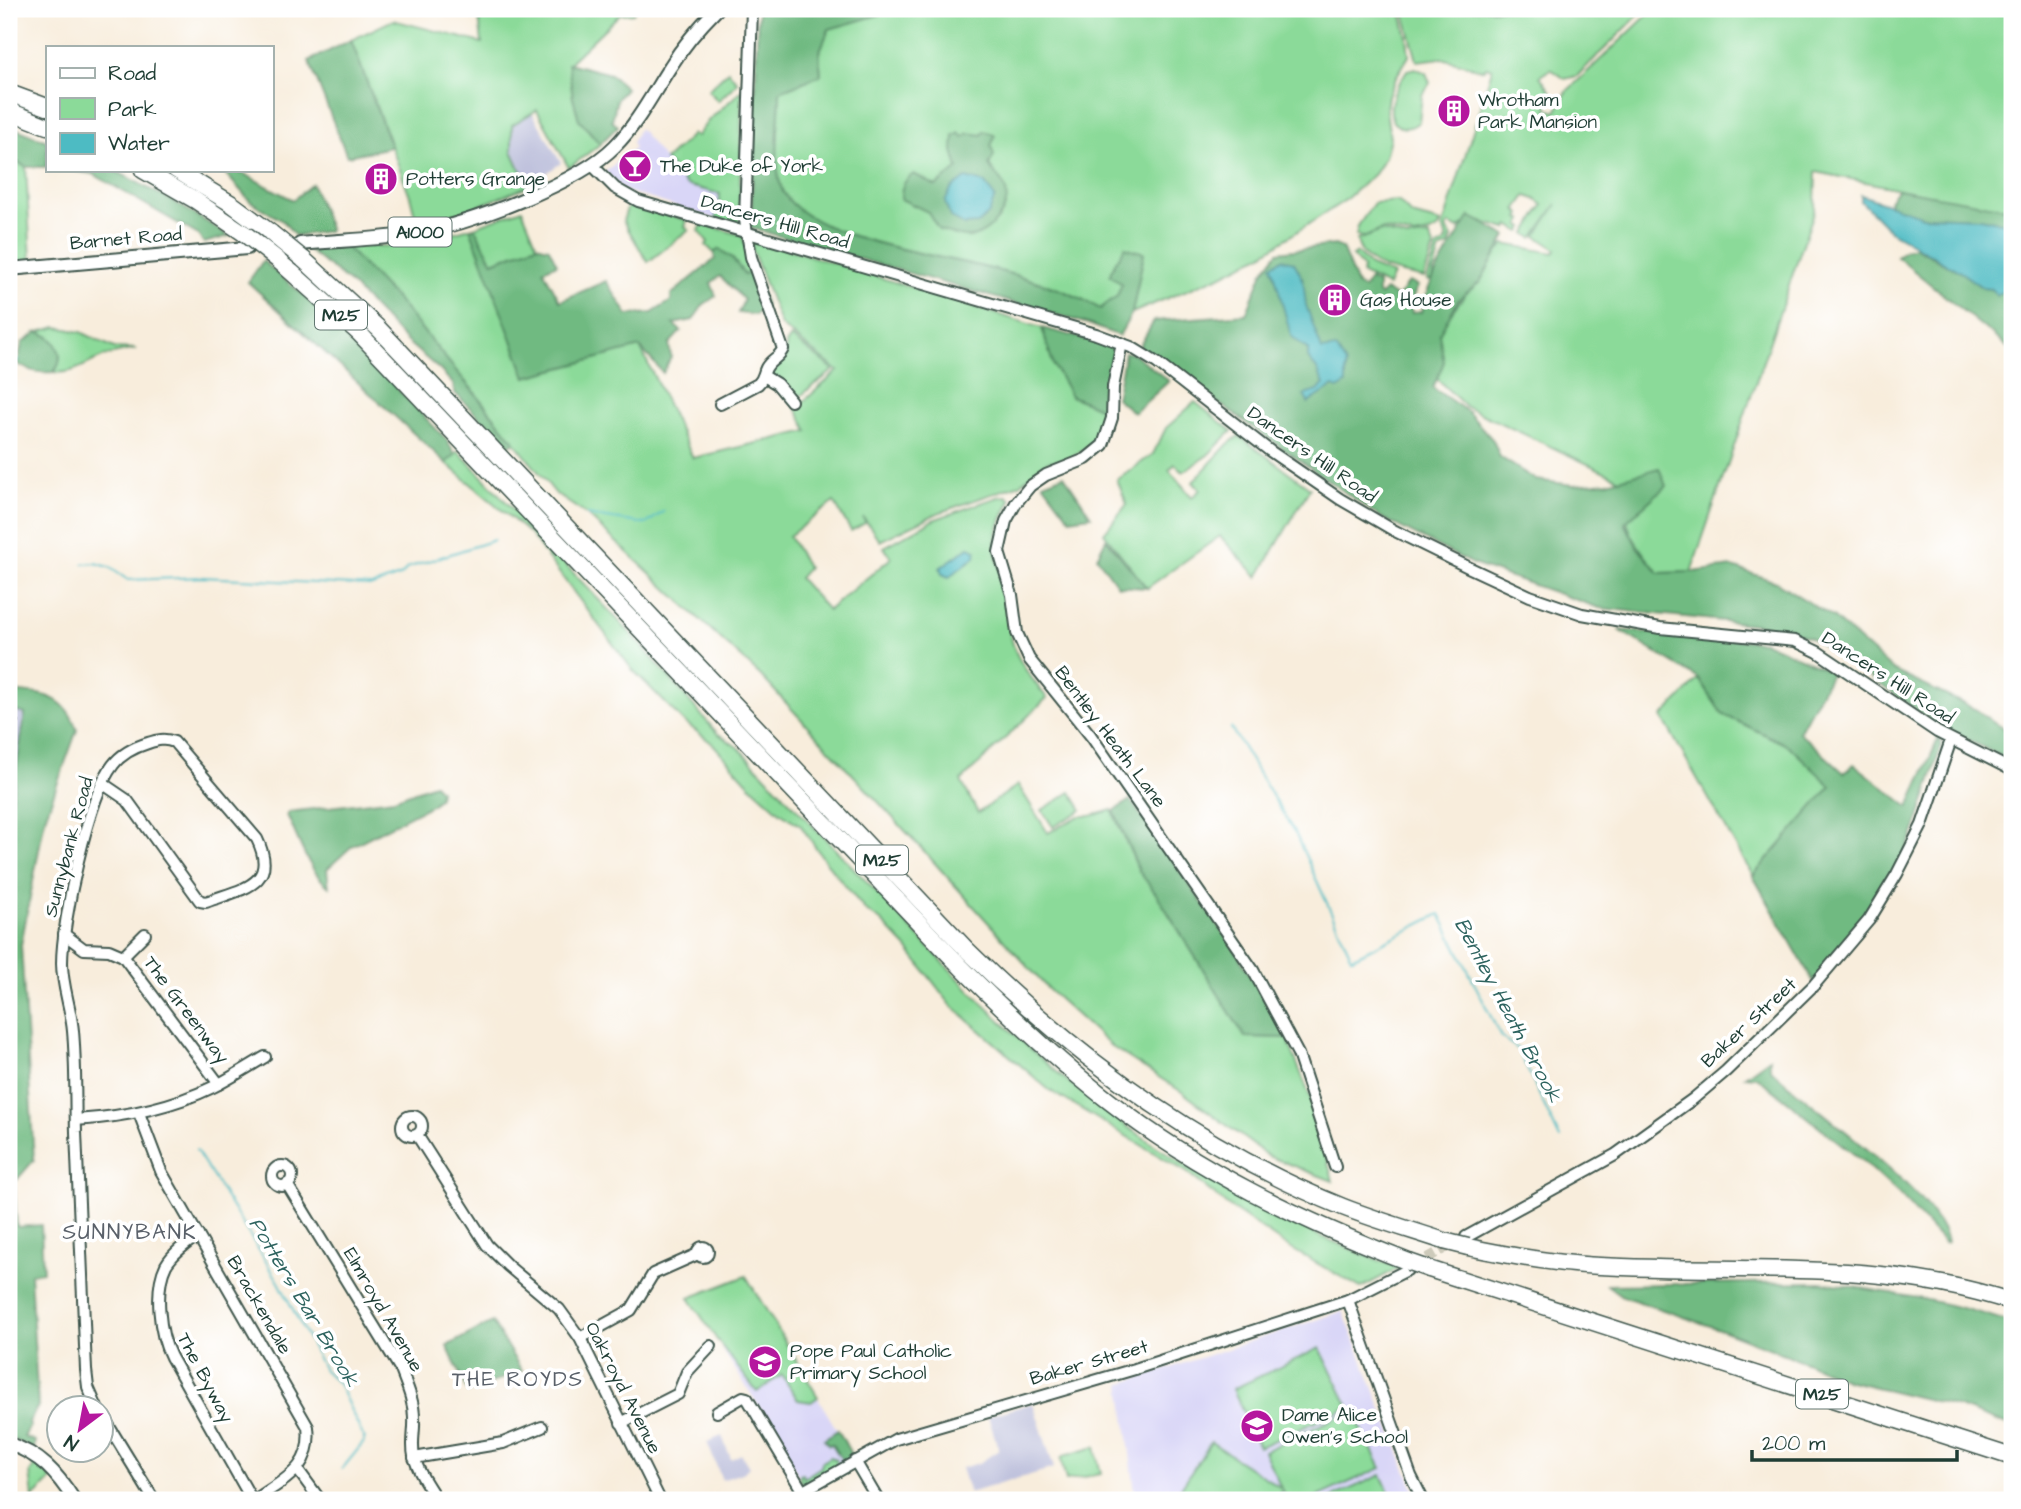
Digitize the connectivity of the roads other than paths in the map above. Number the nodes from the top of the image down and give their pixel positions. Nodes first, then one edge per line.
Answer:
1 (716, 9) edge
2 (752, 9) edge
3 (9, 93) edge
4 (46, 107) edge
5 (9, 111) edge
6 (46, 126) edge
7 (592, 165) junction
8 (146, 172) edge
9 (179, 172) edge
10 (746, 232) junction
11 (246, 241) junction
12 (302, 251) junction
13 (9, 269) edge
14 (1122, 343) junction
15 (764, 376) junction
16 (790, 401) dead end
17 (720, 404) dead end
18 (1951, 740) junction
19 (2012, 770) edge
20 (102, 783) junction
21 (65, 934) junction
22 (145, 934) dead end
23 (84, 949) junction
24 (122, 956) junction
25 (62, 964) junction
26 (265, 1057) dead end
27 (219, 1084) junction
28 (139, 1113) junction
29 (76, 1119) junction
30 (417, 1135) dead end
31 (1335, 1167) dead end
32 (287, 1184) dead end
33 (198, 1236) junction
34 (1467, 1242) junction
35 (698, 1254) dead end
36 (1408, 1266) junction
37 (1348, 1300) junction
38 (2012, 1302) edge
39 (580, 1338) junction
40 (711, 1346) dead end
41 (91, 1394) edge
42 (717, 1412) dead end
43 (621, 1423) junction
44 (542, 1427) dead end
45 (116, 1438) edge
46 (10, 1444) edge
47 (2012, 1457) edge
48 (414, 1458) junction
49 (855, 1461) junction
50 (298, 1470) junction
51 (803, 1492) junction
52 (74, 1500) edge
53 (154, 1500) edge
54 (254, 1500) edge
55 (320, 1500) edge
56 (437, 1500) edge
57 (660, 1500) edge
58 (787, 1500) edge
59 (878, 1500) edge
60 (1423, 1500) edge

1 - 7 main road, A1000
2 - 10 street
3 - 4 highway
5 - 6 highway
7 - 10 street, Dancers Hill Road
7 - 12 main road, A1000
8 - 11 highway, M25
9 - 12 highway, M25, bridge
10 - 14 street, Dancers Hill Road
10 - 15 street
11 - 13 main road, Barnet Road
11 - 36 highway, M25, bridge
12 - 34 highway, M25, bridge
14 - 18 street, Dancers Hill Road
14 - 31 street, Bentley Heath Lane
15 - 16 street
15 - 17 street
18 - 19 street, Dancers Hill Road
18 - 34 street, Baker Street
20 - 20 street, Sunnybank Road
20 - 21 street, Sunnybank Road
21 - 23 street, The Greenway
21 - 25 street, Sunnybank Road
22 - 24 street
23 - 24 street, The Greenway
23 - 25 street
24 - 27 street, The Greenway
25 - 29 street, Sunnybank Road
26 - 27 street
27 - 28 street
28 - 29 street
28 - 33 street, Brackendale
29 - 41 street, Sunnybank Road
30 - 39 street, Oakroyd Avenue
32 - 48 street, Elmroyd Avenue
33 - 50 street, Brackendale
33 - 54 street, The Byway
34 - 38 highway, M25
35 - 39 street
36 - 37 street, Baker Street
36 - 47 highway, M25, bridge
37 - 49 street, Baker Street
37 - 60 street
39 - 43 street, Oakroyd Avenue
40 - 43 street
42 - 51 street
43 - 57 street, Oakroyd Avenue
44 - 48 street
45 - 53 street
46 - 52 main road
48 - 56 street, Elmroyd Avenue
49 - 51 street, Baker Street
49 - 59 street
50 - 54 street
50 - 55 street
51 - 58 street, Baker Street

